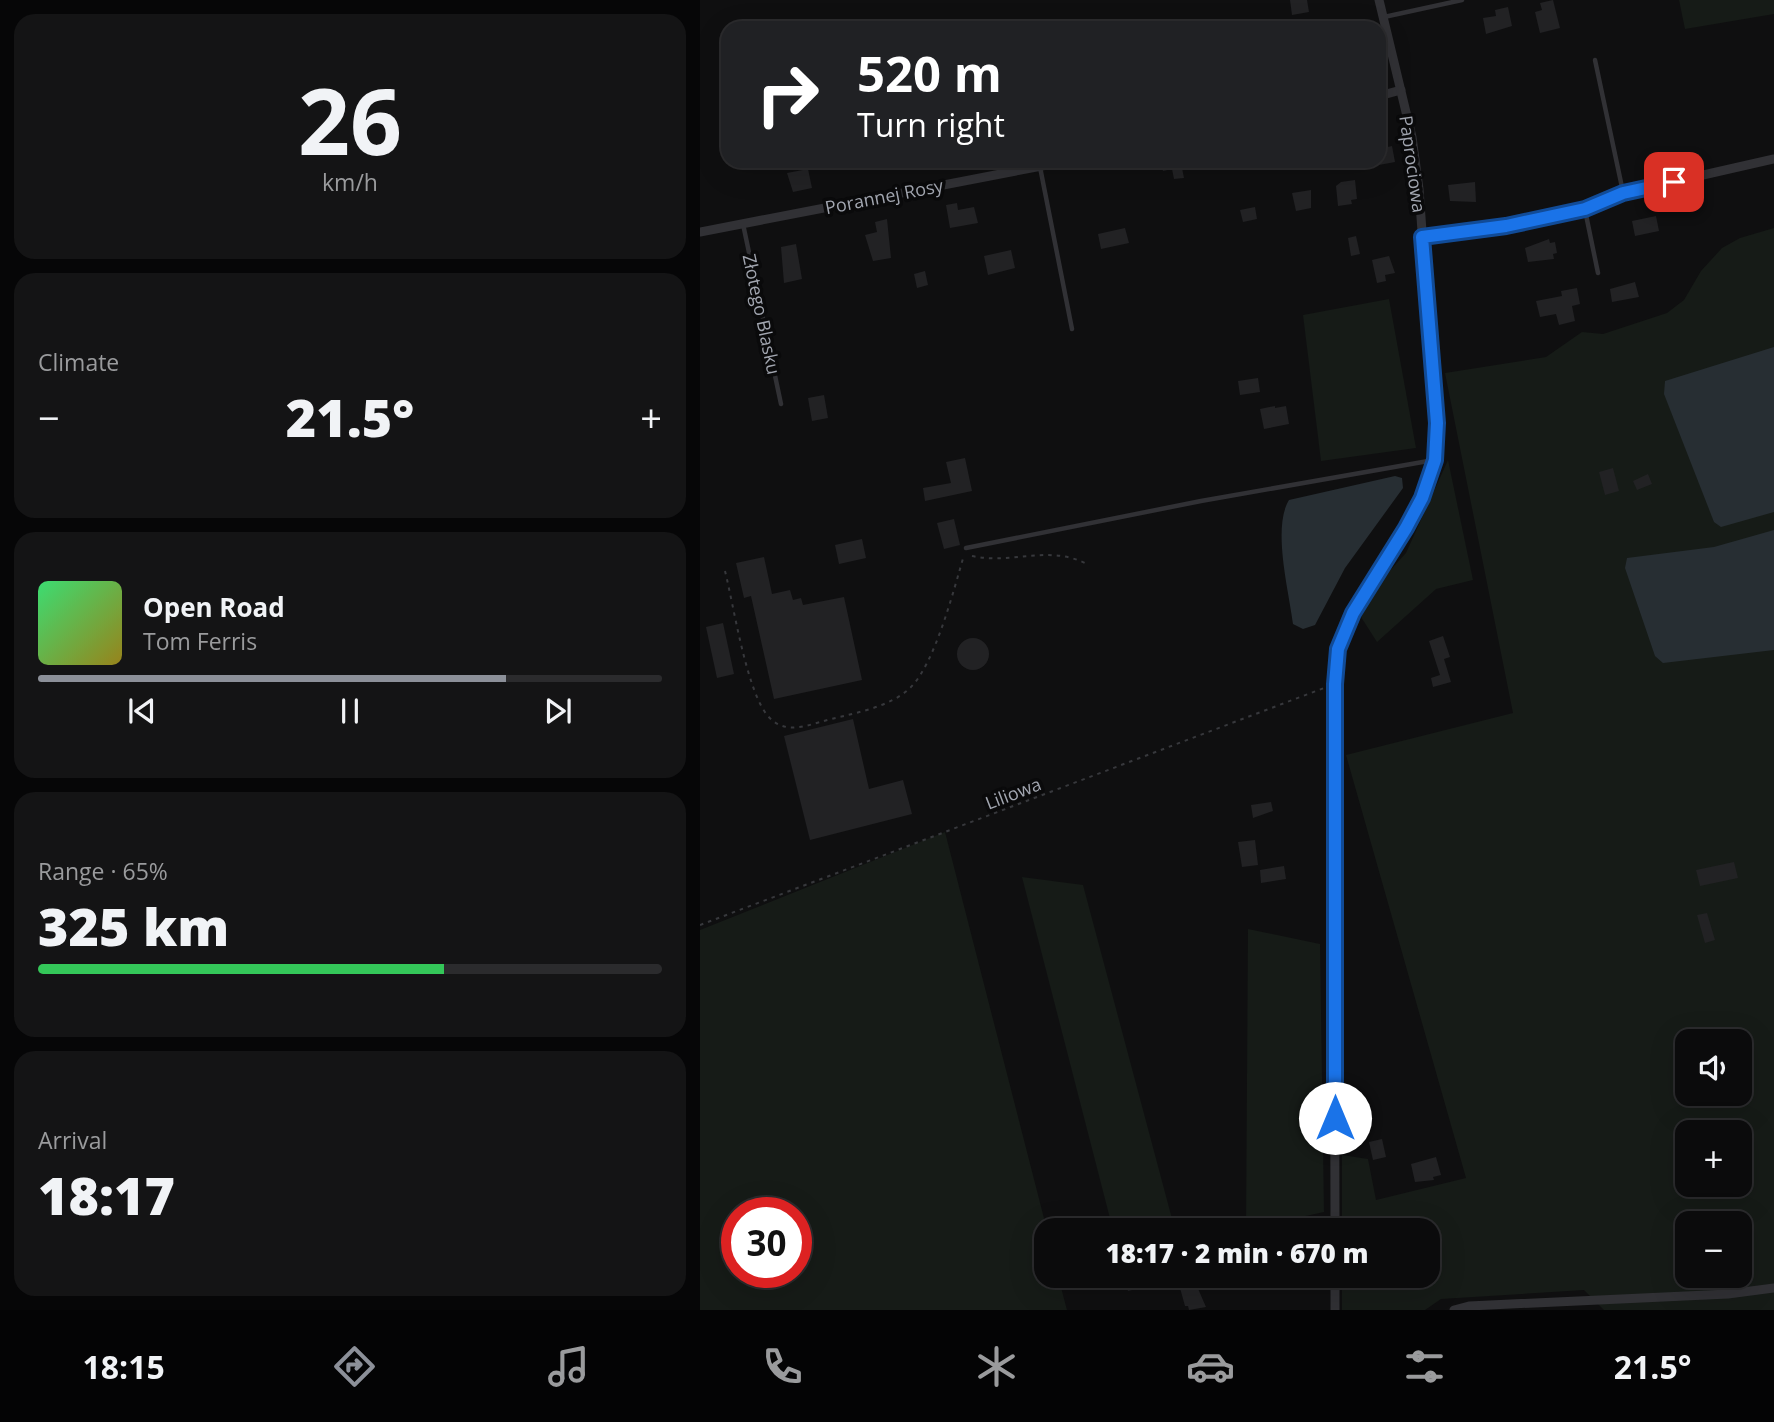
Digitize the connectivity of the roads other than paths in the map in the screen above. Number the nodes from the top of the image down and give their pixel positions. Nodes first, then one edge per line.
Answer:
1 (1379, 0) edge
2 (1462, 0) edge
3 (1383, 18) junction
4 (1384, 21) edge
5 (1386, 30) edge
6 (1595, 60) dead end
7 (1401, 90) junction
8 (1386, 94) edge
9 (1774, 159) edge
10 (1030, 168) edge
11 (1040, 168) edge
12 (1623, 193) junction
13 (1585, 209) junction
14 (743, 224) junction
15 (700, 232) edge
16 (1422, 237) junction
17 (1598, 273) dead end
18 (1072, 329) dead end
19 (781, 404) dead end
20 (1435, 460) junction
21 (966, 548) road end
22 (1335, 1218) edge
23 (1335, 1288) edge
24 (1774, 1288) edge
25 (1536, 1306) edge
26 (1335, 1310) edge
27 (1454, 1310) edge

1 - 3 street, Paprociowa
2 - 3 lane
3 - 4 street, Paprociowa
5 - 7 street, Paprociowa
6 - 12 lane
7 - 8 street
7 - 16 street, Paprociowa
9 - 12 street
10 - 14 street, Porannej Rosy
11 - 18 lane
12 - 13 street
13 - 16 street
13 - 17 lane
14 - 15 street, Porannej Rosy
14 - 19 lane, Złotego Blasku
16 - 20 street, Paprociowa
20 - 21 lane
20 - 22 street, Paprociowa
23 - 26 street
24 - 25 street
25 - 27 street

